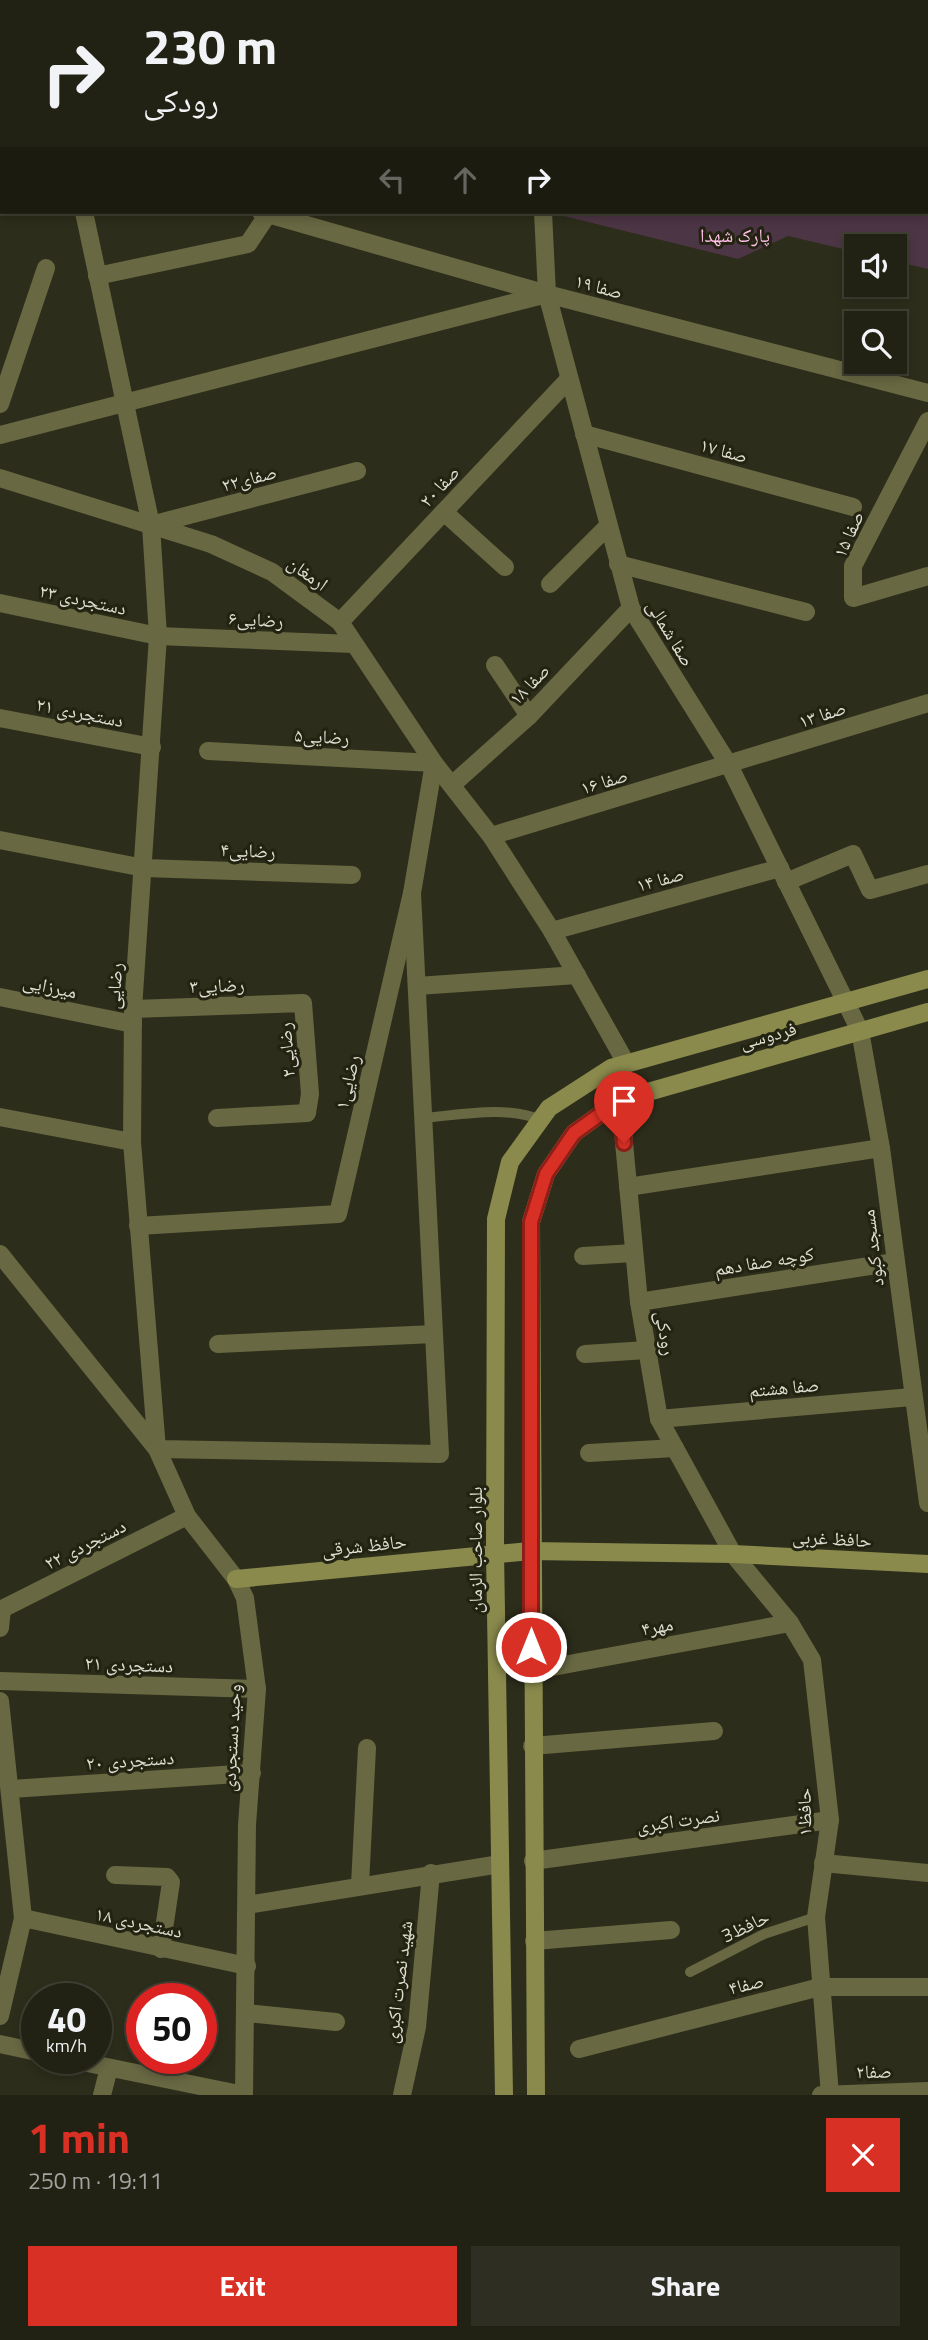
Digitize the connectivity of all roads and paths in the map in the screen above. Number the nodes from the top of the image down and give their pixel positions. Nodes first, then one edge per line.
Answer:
1 (84, 214) edge
2 (264, 214) edge
3 (268, 214) edge
4 (543, 214) edge
5 (46, 268) dead end
6 (97, 276) junction
7 (547, 294) junction
8 (569, 379) junction
9 (928, 393) edge
10 (127, 402) junction
11 (0, 404) edge
12 (928, 421) edge
13 (584, 434) junction
14 (0, 435) edge
15 (357, 471) dead end
16 (0, 478) edge
17 (853, 507) dead end
18 (444, 512) junction
19 (151, 525) junction
20 (608, 526) junction
21 (618, 564) junction
22 (505, 567) dead end
23 (928, 576) edge
24 (550, 584) dead end
25 (0, 603) edge
26 (631, 608) junction
27 (806, 612) dead end
28 (340, 622) junction
29 (158, 636) junction
30 (353, 644) junction
31 (495, 665) dead end
32 (928, 703) edge
33 (529, 716) junction
34 (0, 718) edge
35 (152, 747) junction
36 (208, 751) dead end
37 (433, 763) junction
38 (729, 765) junction
39 (453, 784) junction
40 (491, 836) junction
41 (0, 840) edge
42 (144, 868) junction
43 (928, 874) edge
44 (352, 875) dead end
45 (783, 875) junction
46 (412, 893) junction
47 (552, 931) junction
48 (577, 975) junction
49 (928, 979) edge
50 (417, 986) junction
51 (0, 997) edge
52 (845, 1002) junction
53 (303, 1003) joint
54 (928, 1012) edge
55 (133, 1017) junction
56 (860, 1031) junction
57 (626, 1063) junction
58 (620, 1100) junction
59 (0, 1117) edge
60 (217, 1118) dead end
61 (423, 1118) junction
62 (541, 1120) junction
63 (132, 1142) junction
64 (881, 1148) junction
65 (628, 1187) junction
66 (138, 1226) junction
67 (635, 1253) junction
68 (0, 1254) edge
69 (583, 1256) dead end
70 (895, 1262) junction
71 (639, 1302) junction
72 (434, 1334) junction
73 (218, 1344) dead end
74 (647, 1350) junction
75 (584, 1354) dead end
76 (912, 1397) junction
77 (659, 1419) junction
78 (923, 1430) edge
79 (675, 1448) junction
80 (157, 1449) junction
81 (589, 1453) dead end
82 (928, 1503) edge
83 (187, 1516) junction
84 (530, 1551) junction
85 (495, 1552) junction
86 (733, 1554) junction
87 (928, 1564) edge
88 (236, 1579) junction
89 (1, 1609) edge
90 (790, 1623) junction
91 (0, 1628) edge
92 (531, 1671) junction
93 (0, 1681) edge
94 (257, 1689) junction
95 (0, 1704) edge
96 (714, 1731) dead end
97 (532, 1746) junction
98 (367, 1748) dead end
99 (252, 1773) junction
100 (11, 1789) junction
101 (7, 1819) edge
102 (830, 1820) junction
103 (533, 1861) junction
104 (823, 1863) junction
105 (500, 1864) junction
106 (928, 1872) edge
107 (431, 1873) junction
108 (116, 1875) dead end
109 (360, 1885) junction
110 (247, 1905) junction
111 (816, 1917) junction
112 (23, 1918) junction
113 (671, 1930) dead end
114 (534, 1941) junction
115 (161, 1949) junction
116 (247, 1966) junction
117 (690, 1972) dead end
118 (820, 1987) junction
119 (928, 1987) edge
120 (246, 2013) junction
121 (0, 2016) edge
122 (336, 2021) dead end
123 (0, 2044) edge
124 (21, 2049) edge
125 (579, 2049) dead end
126 (112, 2069) edge
127 (107, 2074) edge
128 (928, 2091) edge
129 (827, 2094) edge
130 (102, 2095) edge
131 (244, 2095) edge
132 (402, 2095) edge
133 (504, 2095) edge
134 (536, 2095) edge

1 - 6 street
2 - 6 street
3 - 7 street, صفا ۱۹
4 - 7 street, صفا شمالی
5 - 11 street
6 - 10 street
7 - 8 street, صفا شمالی
7 - 9 street, صفا ۱۹
7 - 10 street
8 - 13 street, صفا شمالی
8 - 18 street, صفا ۲۰
10 - 14 street
10 - 19 street
12 - 23 street, صفا ۱۵
13 - 17 street, صفا ۱۷
13 - 20 street, صفا شمالی
15 - 19 street, صفای۲۲
16 - 19 street, ارمغان
18 - 22 street
18 - 28 street, صفا ۲۰
19 - 28 street, ارمغان
19 - 29 street, رضایی
20 - 21 street, صفا شمالی
20 - 24 street
21 - 26 street, صفا شمالی
21 - 27 street
25 - 29 street, دستجردی ۲۳
26 - 33 street, صفا ۱۸
26 - 38 street, صفا شمالی
28 - 30 street, ارمغان
29 - 30 street, رضایی۶
29 - 35 street, رضایی
30 - 37 street, ارمغان
31 - 33 street
32 - 38 street, صفا ۱۳
33 - 39 street, صفا ۱۸
34 - 35 street, دستجردی ۲۱
35 - 42 street, رضایی
36 - 37 street, رضایی۵
37 - 39 street, ارمغان
37 - 46 street, رضایی۱
38 - 40 street, صفا ۱۶
38 - 45 street, صفا شمالی
39 - 40 street, ارمغان
40 - 47 street, ارمغان
41 - 42 street, رضایی۴
42 - 44 street, رضایی۴
42 - 55 street, رضایی
43 - 45 street, صفا ۱۴
45 - 47 street, صفا ۱۴
45 - 52 street, صفا شمالی
46 - 50 street
46 - 66 street, رضایی۱
47 - 48 street, ارمغان
48 - 50 street
48 - 57 street, ارمغان
49 - 52 main road, فردوسی
50 - 61 street
51 - 55 street, میرزایی
52 - 56 street, صفا شمالی
52 - 57 main road, فردوسی
53 - 55 street, رضایی۳
53 - 60 street, رضایی۲
54 - 56 main road, فردوسی
55 - 63 street, رضایی
56 - 58 main road, فردوسی
56 - 64 street, مسجد کبود
57 - 62 main road, بلوار صاحب الزمان
58 - 65 street, رودکی
58 - 84 main road
59 - 63 street
61 - 62 lane
61 - 72 street
62 - 85 main road, بلوار صاحب الزمان
63 - 66 street, رضایی
64 - 65 street
64 - 70 street, مسجد کبود
65 - 67 street, رودکی
66 - 80 street, رضایی
67 - 69 street
67 - 71 street, رودکی
68 - 80 street, وحید دستجردی
70 - 71 street, کوچه صفا دهم
70 - 76 street, مسجد کبود
71 - 74 street, رودکی
72 - 73 street
72 - 80 street
74 - 75 street
74 - 77 street, رودکی
76 - 77 street, صفا هشتم
76 - 78 street, مسجد کبود
77 - 79 street, رودکی
78 - 82 street, مسجد کبود
79 - 81 street
79 - 86 street, رودکی
80 - 83 street, وحید دستجردی
83 - 88 street, وحید دستجردی
83 - 89 street, دستجردی ۲۲
84 - 85 main road, حافظ شرقی
84 - 86 main road
84 - 92 main road
85 - 88 main road, حافظ شرقی
85 - 105 main road, بلوار صاحب الزمان
86 - 87 main road, حافظ غربی
86 - 90 street, حافظ۱
88 - 94 street, وحید دستجردی
89 - 91 street
90 - 92 street, مهر۴
90 - 102 street, حافظ۱
92 - 97 main road
93 - 94 street, دستجردی ۲۱
94 - 99 street, وحید دستجردی
95 - 100 street
96 - 97 street
97 - 103 main road
98 - 109 street
99 - 100 street, دستجردی ۲۰
99 - 110 street, وحید دستجردی
100 - 101 street
101 - 112 street
102 - 103 street, نصرت اکبری
102 - 104 street, حافظ۱
103 - 114 main road
104 - 106 street
104 - 111 street, حافظ۱
105 - 107 street
105 - 133 main road, بلوار صاحب الزمان
107 - 109 street
107 - 132 street, شهید نصرت اکبری
108 - 115 street
109 - 110 street
110 - 116 street, وحید دستجردی
111 - 117 lane, حافظ3
111 - 118 street, حافظ۱
112 - 115 street, دستجردی ۱۸
112 - 121 street
113 - 114 street
114 - 134 main road
115 - 116 street, دستجردی ۱۸
116 - 120 street, وحید دستجردی
118 - 119 street, صفا۴
118 - 125 street, صفا۴
118 - 129 street, حافظ۱
120 - 122 street
120 - 131 street, وحید دستجردی
123 - 124 street
126 - 131 street
127 - 130 street
128 - 129 street, صفا۲

